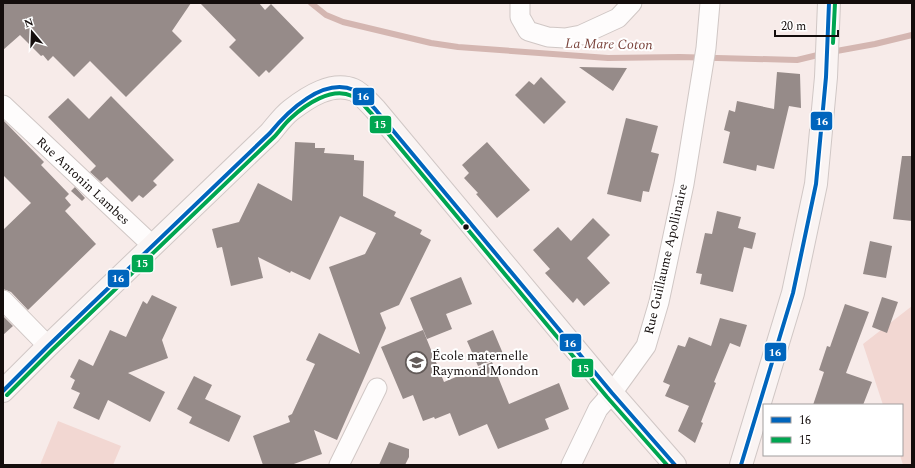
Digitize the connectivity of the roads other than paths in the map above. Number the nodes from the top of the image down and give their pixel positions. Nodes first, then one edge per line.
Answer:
1 (520, 3) edge
2 (632, 3) edge
3 (710, 3) edge
4 (829, 3) edge
5 (6, 115) edge
6 (153, 246) junction
7 (3, 300) edge
8 (48, 346) junction
9 (377, 388) dead end
10 (3, 391) edge
11 (612, 393) junction
12 (339, 465) edge
13 (571, 465) edge
14 (675, 465) edge
15 (741, 465) edge

1 - 2 street
3 - 11 street, Rue Guillaume Apollinaire
4 - 15 street
5 - 6 street, Rue Antonin Lambes
6 - 8 street
6 - 11 street
7 - 8 street
8 - 10 street
9 - 12 street
11 - 13 street, Rue Guillaume Apollinaire
11 - 14 street

